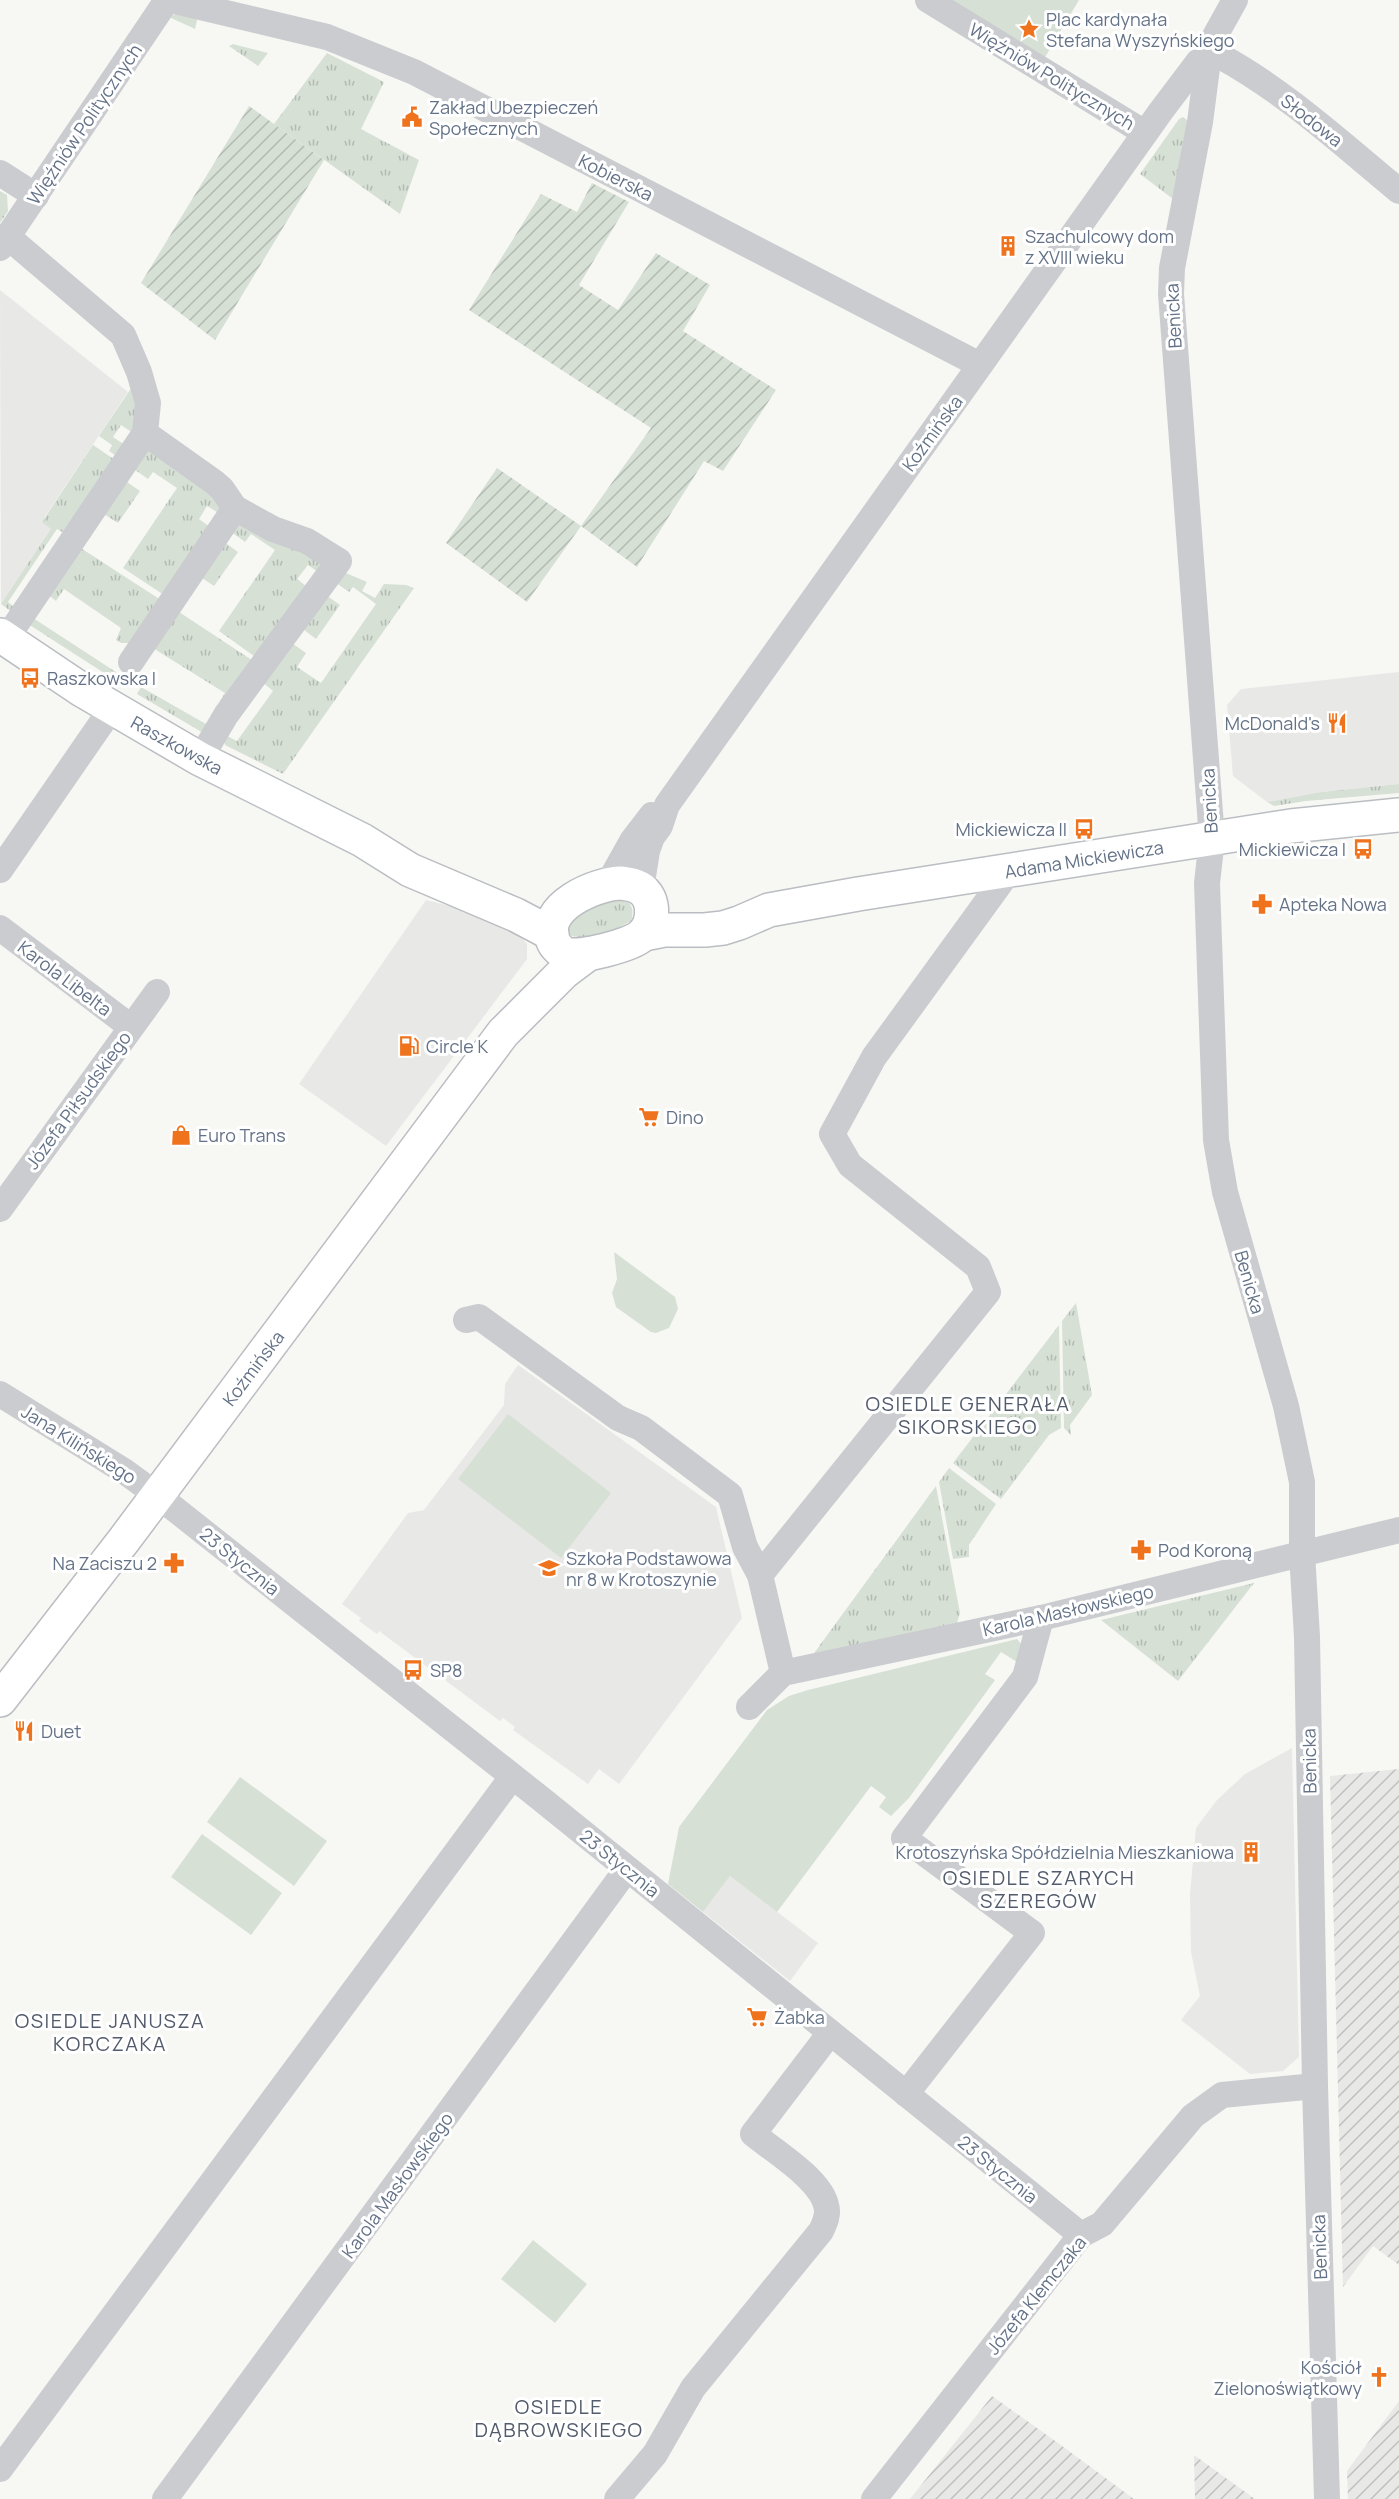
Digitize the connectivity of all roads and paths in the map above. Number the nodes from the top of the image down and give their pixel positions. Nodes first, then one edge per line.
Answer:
1 (169, 0) edge
2 (928, 0) edge
3 (1235, 0) edge
4 (1209, 58) junction
5 (1145, 133) junction
6 (0, 173) edge
7 (1399, 191) edge
8 (36, 196) junction
9 (4, 242) edge
10 (980, 365) junction
11 (145, 433) junction
12 (235, 508) junction
13 (3, 637) edge
14 (131, 662) dead end
15 (112, 708) junction
16 (200, 759) junction
17 (667, 805) junction
18 (1399, 815) edge
19 (1212, 839) junction
20 (362, 840) junction
21 (0, 870) edge
22 (1010, 870) junction
23 (608, 884) junction
24 (646, 895) junction
25 (566, 905) junction
26 (769, 910) junction
27 (0, 928) edge
28 (644, 934) junction
29 (553, 938) junction
30 (588, 954) junction
31 (157, 992) dead end
32 (131, 1027) junction
33 (503, 1033) junction
34 (0, 1209) edge
35 (466, 1320) dead end
36 (0, 1394) edge
37 (158, 1495) junction
38 (1399, 1530) edge
39 (1302, 1553) junction
40 (760, 1575) junction
41 (1041, 1618) junction
42 (783, 1673) junction
43 (0, 1700) edge
44 (749, 1707) dead end
45 (512, 1777) junction
46 (627, 1869) junction
47 (830, 2032) junction
48 (1315, 2086) junction
49 (906, 2094) junction
50 (1081, 2235) junction
51 (1, 2469) edge
52 (165, 2499) edge
53 (617, 2499) edge
54 (874, 2499) edge
55 (1327, 2499) edge

1 - 8 street, Więźniów Politycznych
1 - 10 street, Kobierska
2 - 5 street, Więźniów Politycznych
3 - 4 street, Koźmińska
4 - 5 street, Koźmińska
4 - 7 street, Słodowa
4 - 19 street, Benicka
5 - 10 street, Koźmińska
6 - 8 street
8 - 9 street, Więźniów Politycznych
9 - 11 street
10 - 17 street, Koźmińska
11 - 12 street
11 - 13 street
12 - 14 street
12 - 16 street
13 - 15 main road, Raszkowska
15 - 16 main road, Raszkowska
15 - 21 street
16 - 20 main road, Raszkowska
17 - 23 street, Koźmińska
17 - 24 street, Koźmińska
18 - 19 main road, Adama Mickiewicza
19 - 22 main road, Adama Mickiewicza
19 - 39 street, Benicka
20 - 25 main road, Raszkowska
20 - 29 main road, Raszkowska
22 - 26 main road, Adama Mickiewicza
22 - 40 street
23 - 24 main road
23 - 25 main road
24 - 26 main road, Adama Mickiewicza
24 - 28 main road
25 - 29 main road
26 - 28 main road, Adama Mickiewicza
27 - 32 street, Karola Libelta
28 - 30 main road
29 - 30 main road
29 - 33 main road, Koźmińska
30 - 33 main road, Koźmińska
31 - 32 street, Józefa Piłsudskiego
32 - 34 street, Józefa Piłsudskiego
33 - 37 main road, Koźmińska
35 - 40 street
36 - 37 street, Jana Kilińskiego
37 - 43 main road, Koźmińska
37 - 45 street, 23 Stycznia
38 - 39 street, Karola Masłowskiego
39 - 41 street, Karola Masłowskiego
39 - 48 street, Benicka
40 - 42 street
41 - 42 street, Karola Masłowskiego
41 - 49 street
42 - 44 street
45 - 46 street, 23 Stycznia
45 - 51 street
46 - 47 street, 23 Stycznia
46 - 52 street, Karola Masłowskiego
47 - 49 street, 23 Stycznia
47 - 53 street
48 - 50 street, Józefa Klemczaka
48 - 55 street, Benicka
49 - 50 street, 23 Stycznia
50 - 54 street, Józefa Klemczaka

